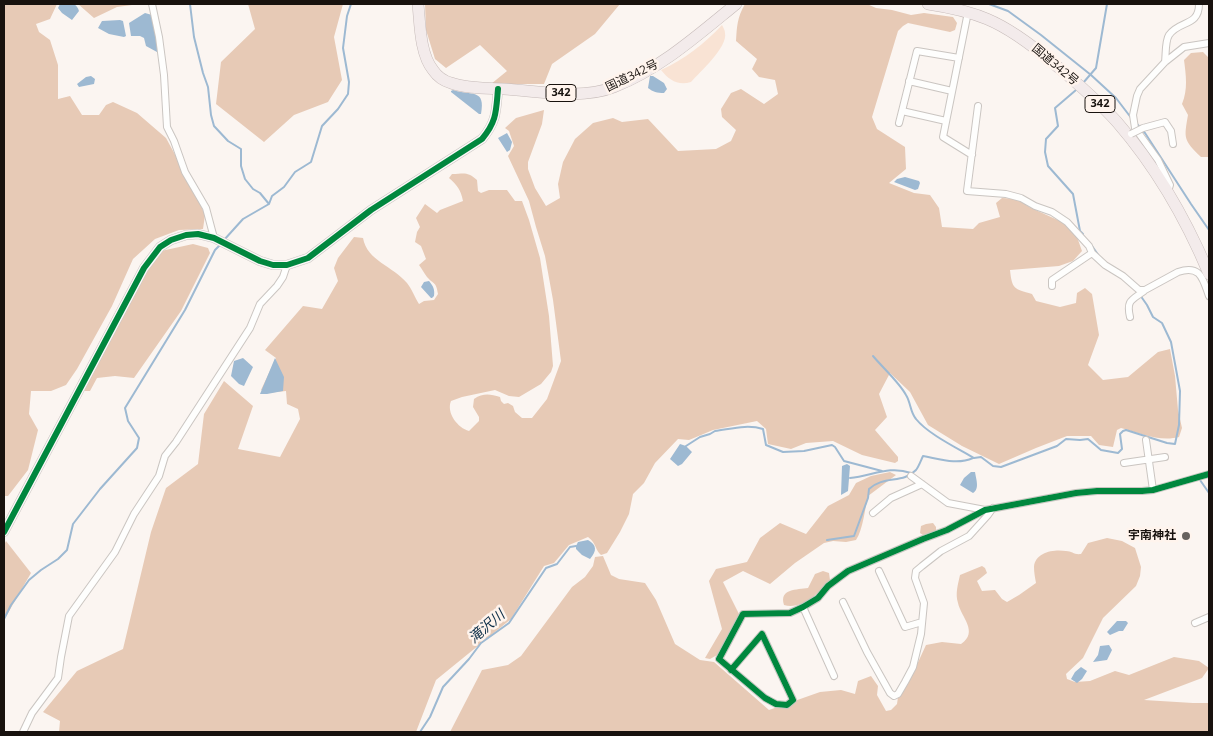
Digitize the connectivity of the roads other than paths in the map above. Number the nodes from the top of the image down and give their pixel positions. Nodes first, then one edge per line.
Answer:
1 (152, 4) edge
2 (418, 4) edge
3 (736, 4) edge
4 (930, 4) edge
5 (1199, 4) edge
6 (968, 12) junction
7 (1209, 44) edge
8 (959, 58) junction
9 (1164, 62) junction
10 (909, 82) junction
11 (498, 89) junction
12 (952, 91) junction
13 (978, 106) dead end
14 (902, 111) junction
15 (946, 121) junction
16 (899, 123) dead end
17 (1129, 134) junction
18 (1173, 144) dead end
19 (972, 155) junction
20 (1168, 192) junction
21 (214, 238) junction
22 (1092, 253) junction
23 (287, 265) junction
24 (1209, 274) edge
25 (1052, 286) dead end
26 (1146, 290) junction
27 (1209, 296) edge
28 (1130, 317) dead end
29 (1146, 440) dead end
30 (1165, 457) dead end
31 (1149, 460) junction
32 (1124, 464) dead end
33 (1209, 474) edge
34 (911, 476) dead end
35 (922, 484) junction
36 (1153, 490) junction
37 (992, 508) junction
38 (985, 510) junction
39 (873, 514) dead end
40 (4, 532) edge
41 (879, 571) dead end
42 (843, 602) dead end
43 (804, 607) junction
44 (1209, 617) edge
45 (922, 622) junction
46 (1195, 624) dead end
47 (731, 670) junction
48 (834, 676) dead end
49 (23, 732) edge

1 - 21 street
2 - 11 highway, 国道342号 / 342
3 - 11 highway, 国道342号 / 342
4 - 6 highway, 国道342号 / 342
5 - 9 street
6 - 8 street
6 - 17 highway, 国道342号 / 342
7 - 9 street
8 - 10 street
8 - 12 street
9 - 20 street
10 - 12 street
10 - 14 street
11 - 23 street
12 - 15 street
13 - 19 street
14 - 15 street
14 - 16 street
15 - 19 street
17 - 18 street, bridge
17 - 20 highway, 国道342号 / 342
19 - 22 street
20 - 24 highway, 国道342号 / 342
21 - 23 street
21 - 40 street
22 - 25 street
22 - 26 street
23 - 49 street
26 - 27 street
26 - 28 street
29 - 31 street
30 - 31 street
31 - 32 street
31 - 36 street
33 - 36 street
34 - 35 street
35 - 38 street
35 - 39 street
36 - 37 street
37 - 38 street
37 - 45 street
38 - 43 street
41 - 45 street
42 - 45 street
43 - 47 street
43 - 48 street
44 - 46 street
47 - 47 street

